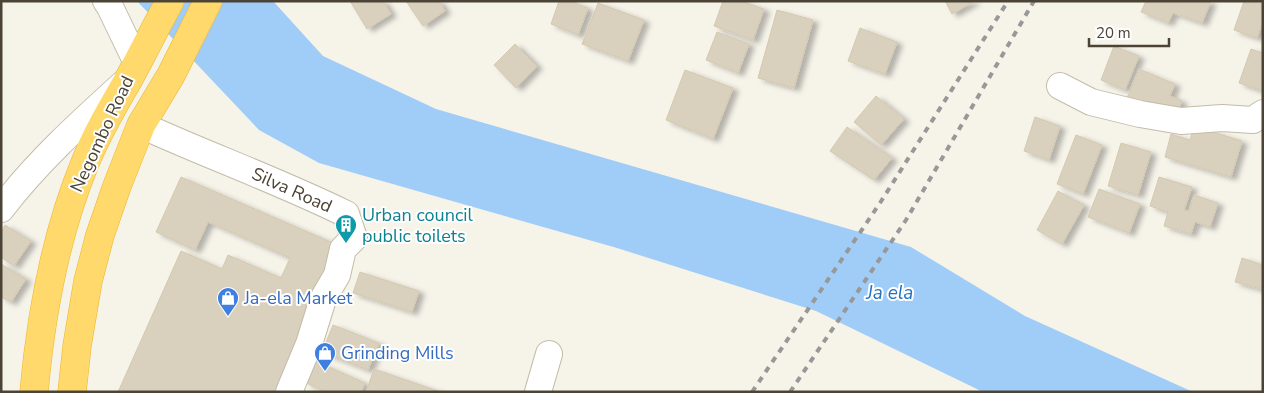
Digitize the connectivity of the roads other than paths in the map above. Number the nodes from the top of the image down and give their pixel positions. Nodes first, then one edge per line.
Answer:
1 (106, 1) edge
2 (170, 1) edge
3 (208, 1) edge
4 (136, 64) junction
5 (1060, 86) dead end
6 (1263, 113) edge
7 (141, 125) junction
8 (1, 209) edge
9 (549, 354) dead end
10 (34, 392) edge
11 (72, 392) edge
12 (289, 392) edge
13 (538, 392) edge

1 - 4 street
2 - 4 highway, Negombo Road
3 - 7 highway, Negombo Road
4 - 8 street
4 - 10 highway, Negombo Road
5 - 6 street
7 - 11 highway, Negombo Road
7 - 12 street, Silva Road
9 - 13 street

